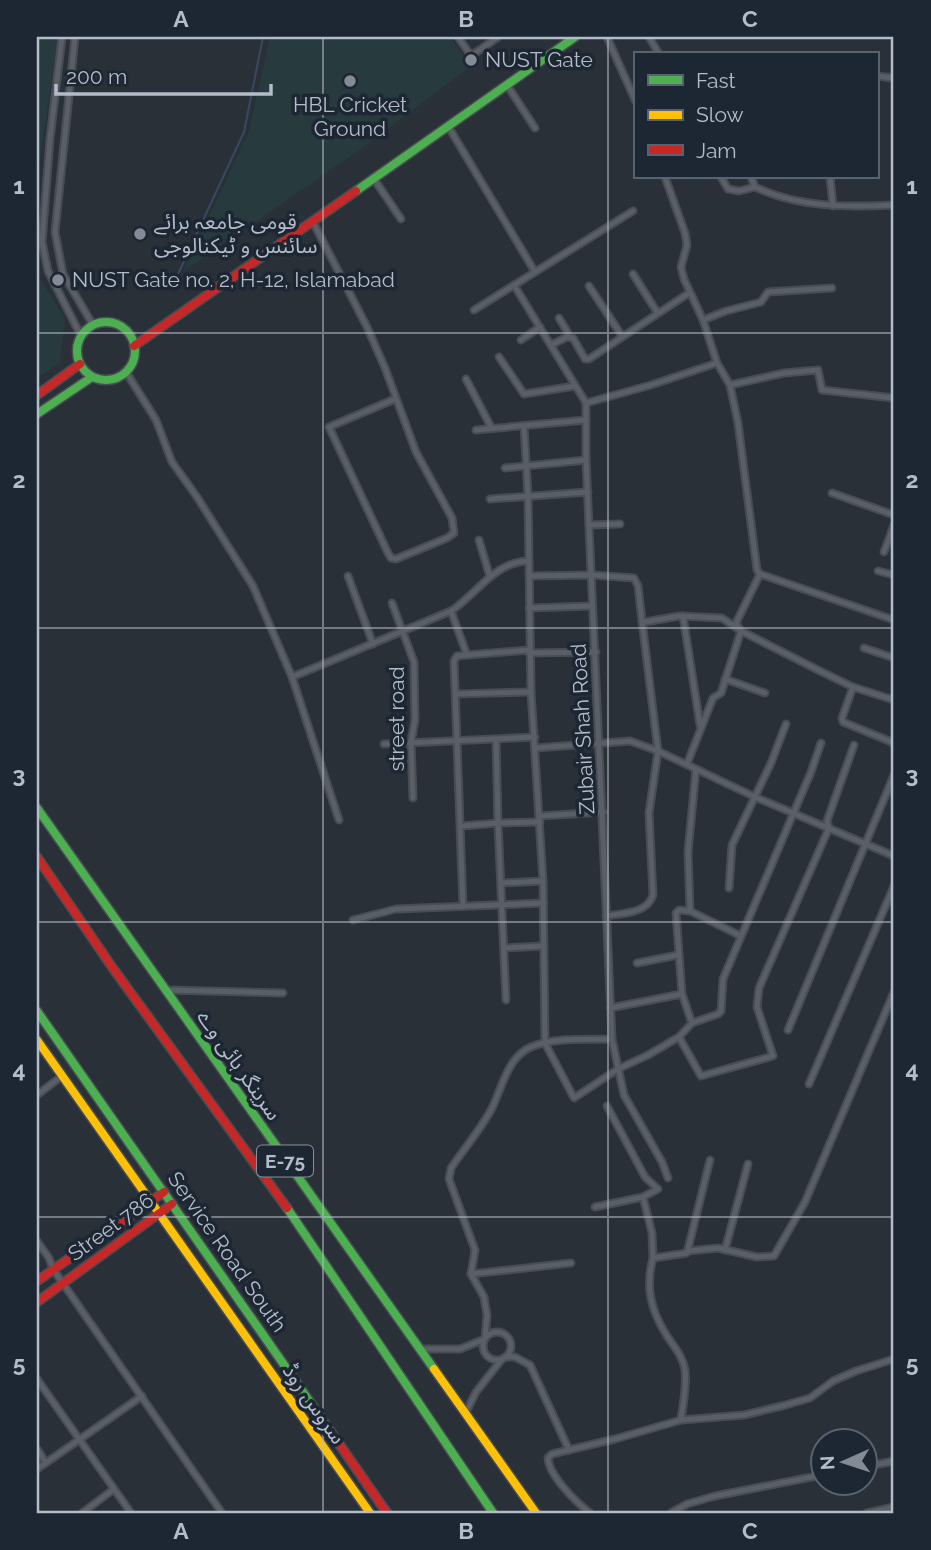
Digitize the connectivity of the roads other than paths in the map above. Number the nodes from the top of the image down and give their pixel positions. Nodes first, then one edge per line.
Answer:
1 (62, 37) edge
2 (75, 37) edge
3 (458, 37) edge
4 (498, 37) edge
5 (575, 37) edge
6 (607, 37) edge
7 (58, 72) junction
8 (71, 73) junction
9 (507, 85) junction
10 (634, 98) edge
11 (448, 126) junction
12 (536, 128) dead end
13 (664, 178) edge
14 (722, 178) edge
15 (751, 178) edge
16 (830, 178) edge
17 (374, 179) junction
18 (755, 187) junction
19 (894, 205) edge
20 (833, 206) junction
21 (633, 211) dead end
22 (401, 219) dead end
23 (313, 222) junction
24 (534, 272) junction
25 (633, 274) dead end
26 (514, 285) junction
27 (589, 286) dead end
28 (832, 288) dead end
29 (689, 293) junction
30 (474, 310) dead end
31 (657, 312) junction
32 (559, 317) dead end
33 (703, 320) junction
34 (93, 324) junction
35 (540, 327) junction
36 (81, 336) junction
37 (622, 336) junction
38 (567, 337) junction
39 (521, 340) dead end
40 (551, 345) junction
41 (134, 346) junction
42 (499, 357) dead end
43 (717, 363) junction
44 (80, 364) junction
45 (126, 372) junction
46 (92, 377) junction
47 (466, 379) dead end
48 (730, 385) junction
49 (575, 386) junction
50 (37, 396) edge
51 (894, 398) edge
52 (395, 399) junction
53 (586, 403) junction
54 (37, 414) edge
55 (586, 420) junction
56 (524, 426) junction
57 (491, 427) junction
58 (476, 429) dead end
59 (586, 460) junction
60 (527, 466) junction
61 (505, 468) dead end
62 (588, 492) junction
63 (832, 493) dead end
64 (528, 496) junction
65 (490, 499) dead end
66 (894, 514) edge
67 (620, 524) dead end
68 (589, 525) junction
69 (894, 525) edge
70 (479, 540) dead end
71 (884, 552) dead end
72 (528, 561) junction
73 (878, 571) dead end
74 (760, 574) junction
75 (592, 575) junction
76 (894, 575) edge
77 (348, 576) dead end
78 (529, 576) junction
79 (490, 577) junction
80 (392, 603) dead end
81 (593, 606) junction
82 (529, 608) junction
83 (451, 611) junction
84 (683, 616) junction
85 (894, 620) edge
86 (642, 621) junction
87 (404, 631) junction
88 (741, 631) junction
89 (373, 644) junction
90 (864, 648) dead end
91 (529, 651) junction
92 (596, 652) junction
93 (467, 655) junction
94 (894, 658) edge
95 (292, 677) junction
96 (725, 679) junction
97 (853, 687) junction
98 (531, 692) junction
99 (765, 692) dead end
100 (456, 694) junction
101 (894, 700) edge
102 (786, 724) dead end
103 (701, 729) junction
104 (535, 737) junction
105 (496, 740) junction
106 (456, 741) junction
107 (600, 742) junction
108 (411, 743) junction
109 (821, 743) dead end
110 (894, 743) edge
111 (384, 744) dead end
112 (854, 745) dead end
113 (536, 748) junction
114 (658, 751) junction
115 (687, 764) junction
116 (696, 769) junction
117 (894, 775) edge
118 (755, 797) junction
119 (413, 798) dead end
120 (37, 808) edge
121 (793, 812) junction
122 (603, 813) junction
123 (540, 818) junction
124 (339, 820) dead end
125 (498, 823) junction
126 (462, 826) junction
127 (829, 828) junction
128 (866, 844) junction
129 (894, 856) edge
130 (37, 857) edge
131 (543, 881) junction
132 (502, 883) junction
133 (894, 886) edge
134 (729, 888) dead end
135 (544, 903) junction
136 (502, 904) junction
137 (463, 906) junction
138 (690, 911) junction
139 (606, 916) junction
140 (354, 920) dead end
141 (741, 936) junction
142 (544, 946) junction
143 (504, 948) junction
144 (678, 955) junction
145 (637, 963) dead end
146 (164, 990) junction
147 (894, 992) edge
148 (283, 993) dead end
149 (682, 994) junction
150 (506, 1000) dead end
151 (610, 1008) junction
152 (37, 1011) edge
153 (692, 1023) junction
154 (788, 1030) dead end
155 (679, 1037) junction
156 (612, 1039) junction
157 (37, 1040) edge
158 (545, 1043) junction
159 (618, 1069) junction
160 (62, 1076) junction
161 (809, 1084) dead end
162 (37, 1095) edge
163 (607, 1106) dead end
164 (709, 1160) dead end
165 (748, 1164) dead end
166 (668, 1178) dead end
167 (164, 1192) junction
168 (643, 1197) junction
169 (149, 1202) junction
170 (172, 1204) junction
171 (596, 1207) dead end
172 (157, 1214) junction
173 (37, 1241) edge
174 (725, 1250) junction
175 (688, 1251) junction
176 (653, 1258) junction
177 (571, 1263) dead end
178 (53, 1269) junction
179 (471, 1274) junction
180 (37, 1281) edge
181 (63, 1284) junction
182 (37, 1302) edge
183 (485, 1339) junction
184 (419, 1349) junction
185 (504, 1358) junction
186 (894, 1359) edge
187 (37, 1379) edge
188 (142, 1396) junction
189 (465, 1414) junction
190 (681, 1420) junction
191 (80, 1440) junction
192 (37, 1450) edge
193 (569, 1450) junction
194 (46, 1463) junction
195 (37, 1469) edge
196 (808, 1478) edge
197 (114, 1489) junction
198 (894, 1507) edge
199 (85, 1513) edge
200 (131, 1513) edge
201 (222, 1513) edge
202 (370, 1513) edge
203 (387, 1513) edge
204 (493, 1513) edge
205 (536, 1513) edge
206 (590, 1513) edge
207 (671, 1513) edge
208 (867, 1513) edge

1 - 7 street
2 - 8 street
3 - 4 street
5 - 9 main road
6 - 10 street
7 - 8 street
7 - 36 street
8 - 34 street
9 - 11 main road
9 - 12 street
11 - 17 main road
11 - 24 street
13 - 29 street
14 - 18 street
15 - 18 street
16 - 20 street
17 - 22 street
17 - 23 main road
18 - 20 street
19 - 20 street
21 - 24 street
23 - 41 main road
23 - 52 street
24 - 26 street
25 - 31 street
26 - 30 street
26 - 35 street
27 - 37 street
28 - 33 street
29 - 31 street
29 - 33 street
31 - 37 street
32 - 38 street
33 - 43 street
34 - 36 main road
34 - 41 main road
35 - 39 street
35 - 40 street
36 - 44 main road
37 - 38 street
38 - 40 street
40 - 49 street
41 - 45 main road
42 - 49 street
43 - 48 street
43 - 53 street
44 - 46 main road
44 - 50 main road
45 - 46 main road
45 - 95 street
46 - 54 main road
47 - 57 street
48 - 51 street
48 - 74 street
49 - 53 street
52 - 52 street
53 - 55 street, Zubair Shah Road
55 - 56 street
55 - 59 street, Zubair Shah Road
56 - 57 street
56 - 60 street
57 - 58 street
59 - 60 street
59 - 62 street, Zubair Shah Road
60 - 61 street
60 - 64 street
62 - 64 street
62 - 68 street, Zubair Shah Road
63 - 66 street
64 - 65 street
64 - 72 street
67 - 68 street
68 - 75 street, Zubair Shah Road
69 - 71 street
70 - 79 street
72 - 78 street
72 - 79 street
73 - 76 street
74 - 85 street
74 - 88 street
75 - 78 street
75 - 81 street, Zubair Shah Road
75 - 86 street
77 - 89 street
78 - 82 street
79 - 83 street
80 - 87 street, street road
81 - 82 street
81 - 92 street, Zubair Shah Road
82 - 91 street
83 - 87 street
83 - 93 street
84 - 86 street
84 - 88 street
84 - 103 street
86 - 114 street
87 - 89 street
87 - 108 street, street road
88 - 96 street
88 - 97 street
89 - 95 street
90 - 94 street
91 - 92 street
91 - 93 street
91 - 98 street
92 - 107 street, Zubair Shah Road
93 - 100 street
95 - 124 street
96 - 99 street
96 - 103 street
97 - 101 street
97 - 110 street
98 - 100 street
98 - 104 street
100 - 106 street
102 - 118 street
103 - 115 street
104 - 105 street
104 - 113 street
105 - 106 street
105 - 125 street
106 - 108 street
106 - 126 street
107 - 113 street
107 - 114 street
107 - 122 street, Zubair Shah Road
108 - 111 street
108 - 119 street, street road
109 - 121 street
112 - 127 street
113 - 123 street
114 - 115 street
114 - 139 street
115 - 116 street
116 - 118 street
116 - 138 street
117 - 128 street
118 - 121 street
118 - 134 street
120 - 146 main road, سرینگر ہائی وے / E-75
121 - 127 street
121 - 141 street
122 - 123 street
122 - 139 street, Zubair Shah Road
123 - 125 street
123 - 131 street
125 - 126 street
125 - 132 street
126 - 137 street
127 - 128 street
127 - 155 street
128 - 129 street
128 - 154 street
130 - 204 main road, E-75
131 - 132 street
131 - 135 street
132 - 136 street
133 - 161 street
135 - 136 street
135 - 142 street
136 - 137 street
136 - 143 street
137 - 140 street
138 - 141 street
138 - 144 street
139 - 151 street, Zubair Shah Road
141 - 153 street
142 - 143 street
142 - 158 street
143 - 150 street
144 - 145 street
144 - 149 street
146 - 148 street
146 - 184 main road, سرینگر ہائی وے / E-75
147 - 174 street
149 - 151 street
149 - 153 street
151 - 156 street, Zubair Shah Road
152 - 167 main road, Service Road South
153 - 155 street
155 - 159 street
156 - 158 street
156 - 159 street, Zubair Shah Road
157 - 160 main road, سروس روڈ
158 - 159 street
158 - 179 street
159 - 166 street, Zubair Shah Road
160 - 162 street
160 - 169 main road, سروس روڈ
163 - 168 street
164 - 175 street
165 - 174 street
167 - 169 main road, Street 786
167 - 170 main road, Service Road South
168 - 171 street
168 - 176 street
169 - 172 main road, سروس روڈ
169 - 178 main road, Street 786
170 - 172 main road, Street 786
170 - 203 main road, Service Road South
172 - 181 main road, Street 786
172 - 202 main road, سروس روڈ
173 - 178 street
174 - 175 street
175 - 176 street
176 - 190 street
177 - 179 street
178 - 180 main road, Street 786
178 - 181 street
179 - 183 street
181 - 182 main road, Street 786
181 - 188 street
183 - 184 street
183 - 185 street
183 - 185 street
184 - 189 main road, سرینگر ہائی وے / E-75
185 - 189 street
185 - 193 street
186 - 190 street
187 - 191 street
188 - 191 street
188 - 201 street
189 - 205 main road, سرینگر ہائی وے / E-75
190 - 193 street
191 - 194 street
191 - 197 street
192 - 194 street
193 - 206 street
194 - 195 street
196 - 207 street
197 - 199 street
197 - 200 street
198 - 208 street

